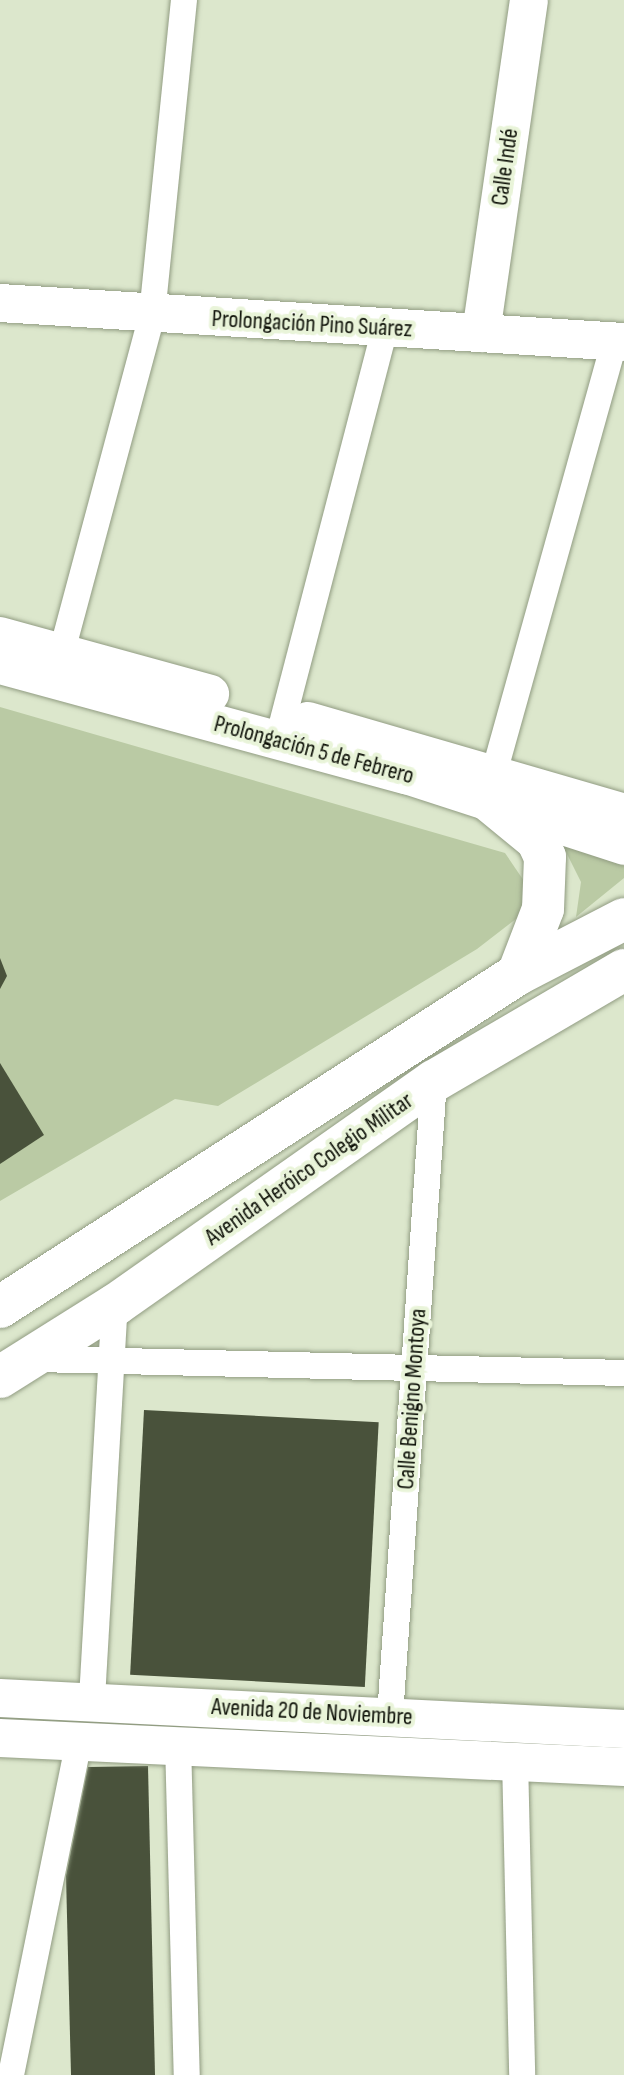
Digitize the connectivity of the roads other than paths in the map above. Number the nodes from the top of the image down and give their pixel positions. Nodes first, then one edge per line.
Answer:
1 (184, 0) edge
2 (529, 0) edge
3 (0, 303) edge
4 (152, 315) junction
5 (385, 327) junction
6 (481, 333) junction
7 (619, 342) edge
8 (0, 636) edge
9 (0, 665) edge
10 (58, 666) junction
11 (281, 727) junction
12 (490, 785) junction
13 (624, 813) edge
14 (624, 846) edge
15 (624, 919) edge
16 (624, 970) edge
17 (518, 974) junction
18 (434, 1081) junction
19 (115, 1305) junction
20 (0, 1307) edge
21 (110, 1358) junction
22 (415, 1366) junction
23 (15, 1368) edge
24 (624, 1373) edge
25 (0, 1698) edge
26 (92, 1699) junction
27 (390, 1716) junction
28 (624, 1729) edge
29 (0, 1738) edge
30 (79, 1741) junction
31 (178, 1742) junction
32 (515, 1758) junction
33 (624, 1767) edge
34 (11, 2075) edge
35 (187, 2075) edge
36 (522, 2075) edge

1 - 4 street
2 - 6 main road, Calle Indé
3 - 4 main road, Prolongación Pino Suárez
4 - 5 main road, Prolongación Pino Suárez
4 - 10 street
5 - 6 main road, Prolongación Pino Suárez
5 - 11 street
6 - 7 main road, Prolongación Pino Suárez
7 - 12 street
8 - 10 main road, Prolongación 5 de Febrero
9 - 10 main road, Prolongación 5 de Febrero
10 - 11 main road, Prolongación 5 de Febrero
11 - 12 main road, Prolongación 5 de Febrero
12 - 13 main road, Prolongación 5 de Febrero
12 - 14 main road, Prolongación 5 de Febrero
12 - 17 main road
15 - 17 main road, Avenida Heróico Colegio Militar
16 - 18 main road, Avenida Heróico Colegio Militar
17 - 20 main road, Avenida Heróico Colegio Militar
18 - 19 main road, Avenida Heróico Colegio Militar
18 - 22 street, Calle Benigno Montoya
19 - 21 street
19 - 23 main road, Avenida Heróico Colegio Militar
21 - 22 street
21 - 23 street
21 - 26 street
22 - 24 street
22 - 27 street, Calle Benigno Montoya
25 - 26 main road, Avenida 20 de Noviembre
26 - 27 main road, Avenida 20 de Noviembre
27 - 28 main road, Avenida 20 de Noviembre
29 - 30 main road, Avenida 20 de Noviembre
30 - 31 main road, Avenida 20 de Noviembre
30 - 34 street
31 - 32 main road, Avenida 20 de Noviembre
31 - 35 street
32 - 33 main road, Avenida 20 de Noviembre
32 - 36 street

